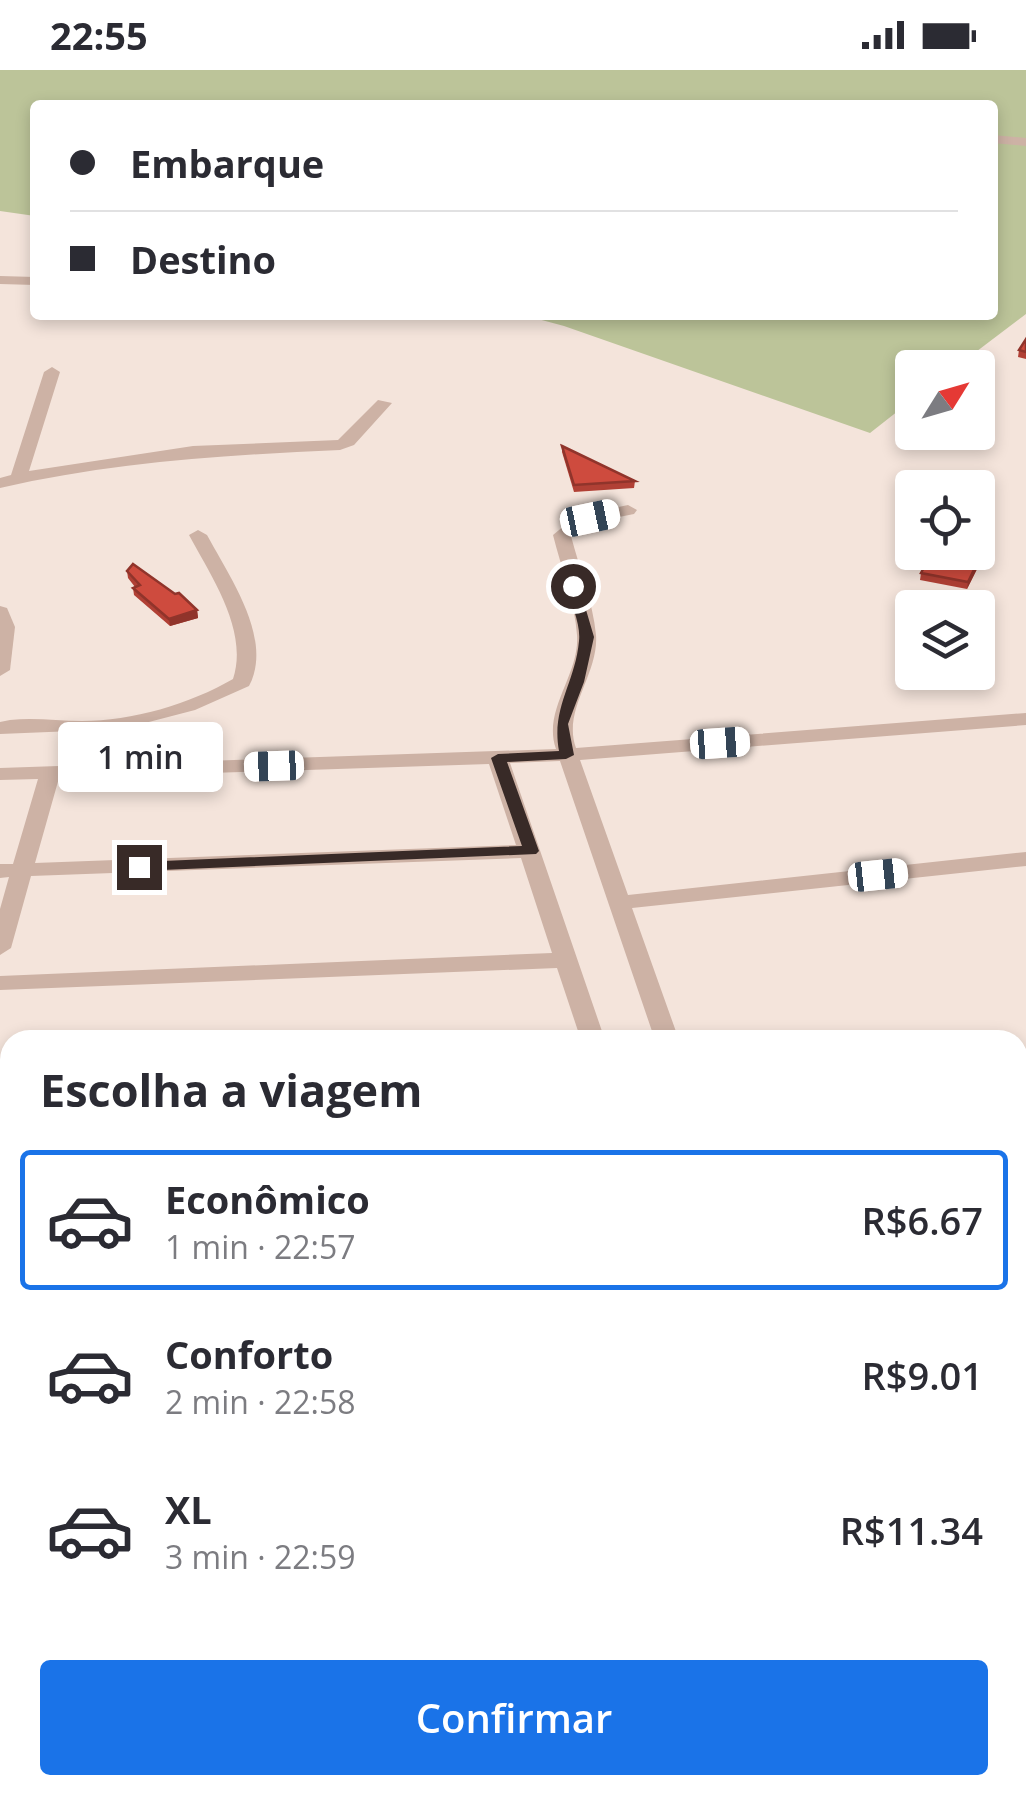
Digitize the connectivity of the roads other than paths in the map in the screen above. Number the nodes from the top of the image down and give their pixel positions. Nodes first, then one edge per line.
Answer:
1 (998, 140) edge
2 (1026, 142) edge
3 (0, 280) edge
4 (30, 281) edge
5 (52, 372) dead end
6 (384, 404) dead end
7 (19, 478) junction
8 (0, 484) edge
9 (628, 510) dead end
10 (198, 534) dead end
11 (0, 612) edge
12 (0, 670) edge
13 (1026, 720) edge
14 (0, 728) edge
15 (566, 755) junction
16 (498, 758) junction
17 (0, 774) edge
18 (50, 774) junction
19 (531, 851) junction
20 (1026, 860) edge
21 (11, 871) edge
22 (620, 903) junction
23 (0, 948) edge
24 (567, 960) junction
25 (0, 983) edge
26 (590, 1030) edge
27 (664, 1030) edge

1 - 2 street
3 - 4 street
5 - 7 street
6 - 7 street
7 - 8 street
9 - 15 street
10 - 14 street
11 - 12 street
13 - 15 street
15 - 16 street
15 - 22 street
16 - 18 street
16 - 19 street
17 - 18 street
18 - 21 street
19 - 21 street
19 - 24 street
20 - 22 street
21 - 23 street
22 - 27 street
24 - 25 street
24 - 26 street

